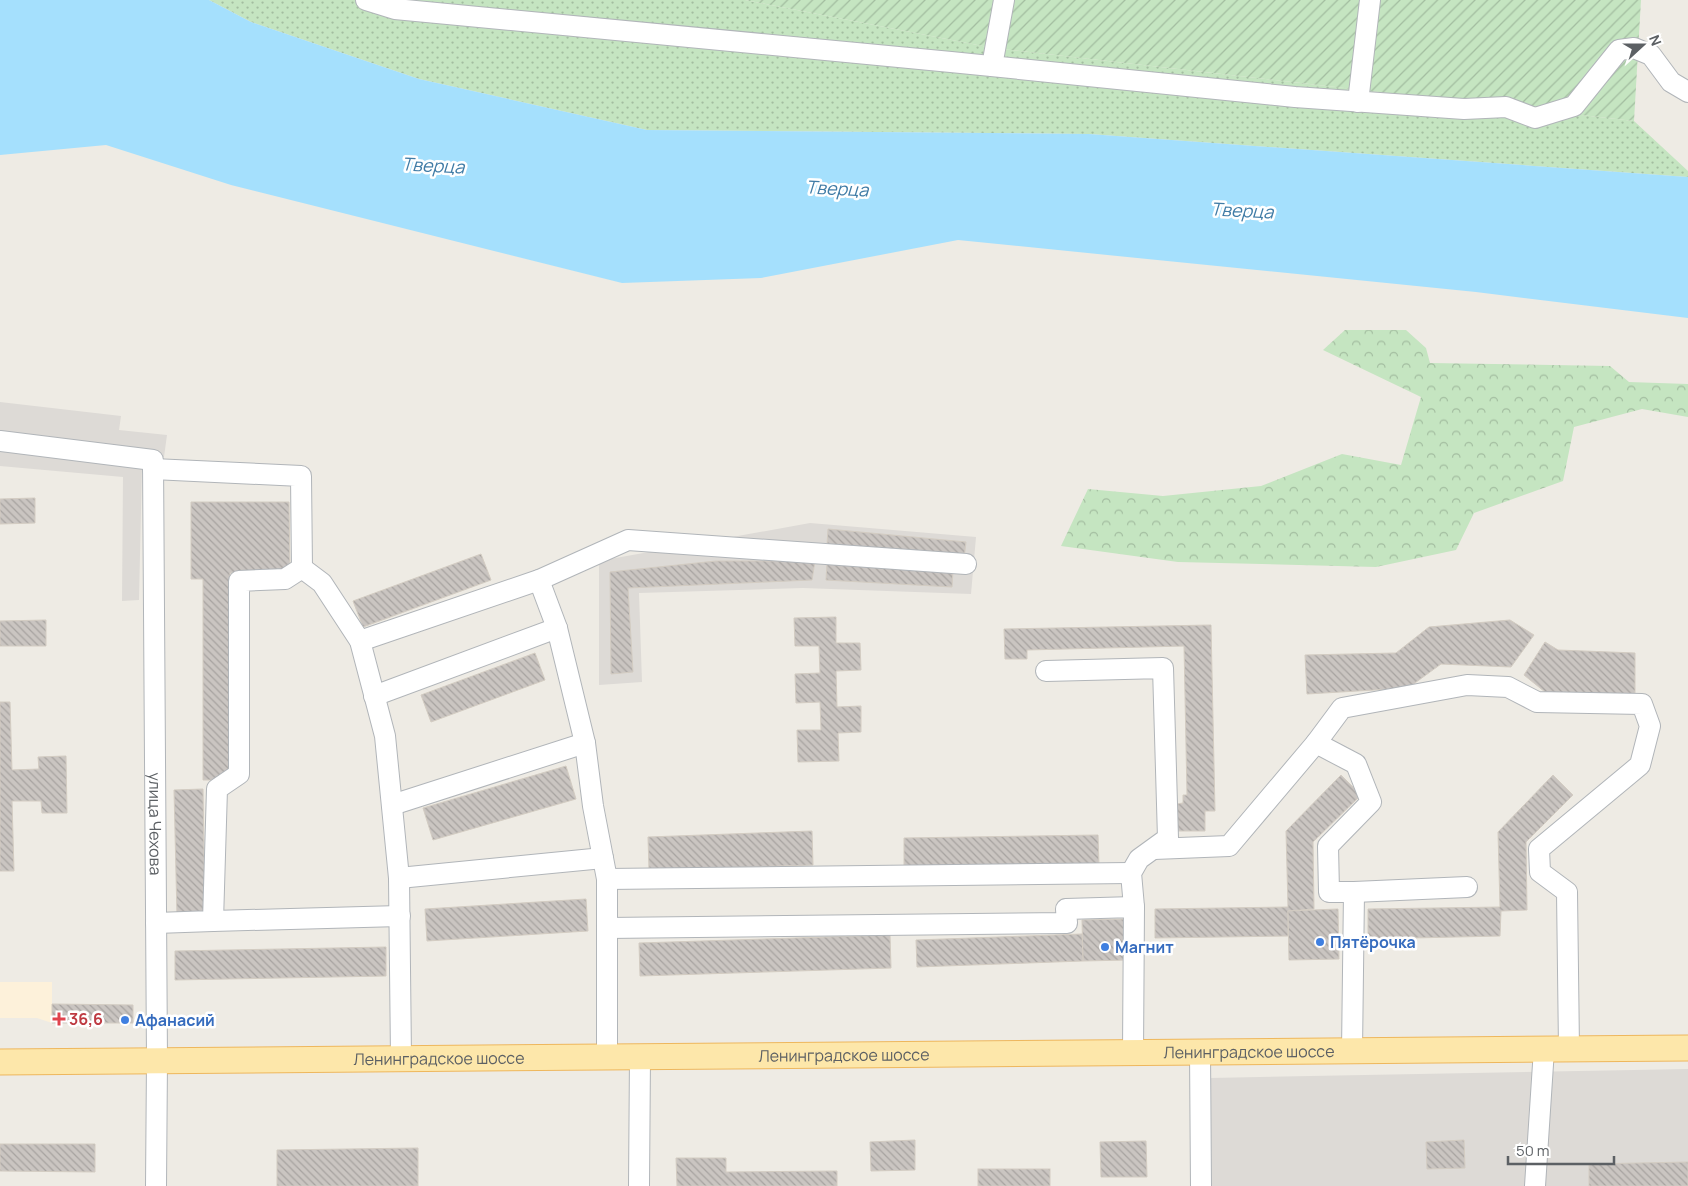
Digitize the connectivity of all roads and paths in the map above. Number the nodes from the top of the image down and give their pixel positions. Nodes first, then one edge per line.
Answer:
1 (366, 0) edge
2 (1004, 0) edge
3 (1370, 0) edge
4 (992, 66) junction
5 (1688, 92) edge
6 (1358, 102) junction
7 (0, 441) edge
8 (153, 464) junction
9 (966, 564) dead end
10 (302, 568) junction
11 (539, 580) junction
12 (557, 628) junction
13 (360, 641) junction
14 (1046, 671) dead end
15 (374, 696) junction
16 (585, 742) junction
17 (1316, 743) junction
18 (392, 805) junction
19 (1154, 849) junction
20 (603, 858) junction
21 (1131, 873) junction
22 (399, 878) junction
23 (607, 879) junction
24 (1467, 887) dead end
25 (1354, 892) junction
26 (1134, 907) junction
27 (400, 916) junction
28 (213, 922) junction
29 (156, 923) junction
30 (607, 928) junction
31 (1688, 1048) edge
32 (1544, 1049) junction
33 (1569, 1049) junction
34 (1352, 1051) junction
35 (1133, 1052) junction
36 (1200, 1052) junction
37 (640, 1056) junction
38 (606, 1057) junction
39 (401, 1058) junction
40 (157, 1060) junction
41 (0, 1062) edge
42 (156, 1186) edge
43 (639, 1186) edge
44 (1201, 1186) edge
45 (1534, 1186) edge

1 - 4 street
2 - 4 street
3 - 6 street
4 - 6 street
5 - 6 street
7 - 8 street
8 - 10 street
8 - 29 street, улица Чехова
9 - 11 street
10 - 13 street
10 - 28 street
11 - 12 street
11 - 13 street
12 - 15 street
12 - 16 street
13 - 15 street
14 - 19 street
15 - 18 street
16 - 18 street
16 - 20 street
17 - 19 street
17 - 25 street
17 - 33 street
18 - 22 street
19 - 21 street
20 - 22 street
20 - 23 street
21 - 23 street
21 - 26 street
22 - 27 street
23 - 30 street
24 - 25 street
25 - 34 street
26 - 30 street
26 - 35 street
27 - 28 street
27 - 39 street
28 - 29 street
29 - 40 street, улица Чехова
30 - 38 street
31 - 33 main road, Ленинградское шоссе
32 - 33 main road, Ленинградское шоссе
32 - 34 main road, Ленинградское шоссе
32 - 45 street
34 - 36 main road, Ленинградское шоссе
35 - 36 main road, Ленинградское шоссе
35 - 37 main road, Ленинградское шоссе
36 - 44 street
37 - 38 main road, Ленинградское шоссе
37 - 43 street
38 - 39 main road, Ленинградское шоссе
39 - 40 main road, Ленинградское шоссе
40 - 41 main road, Ленинградское шоссе
40 - 42 street, улица Чехова

